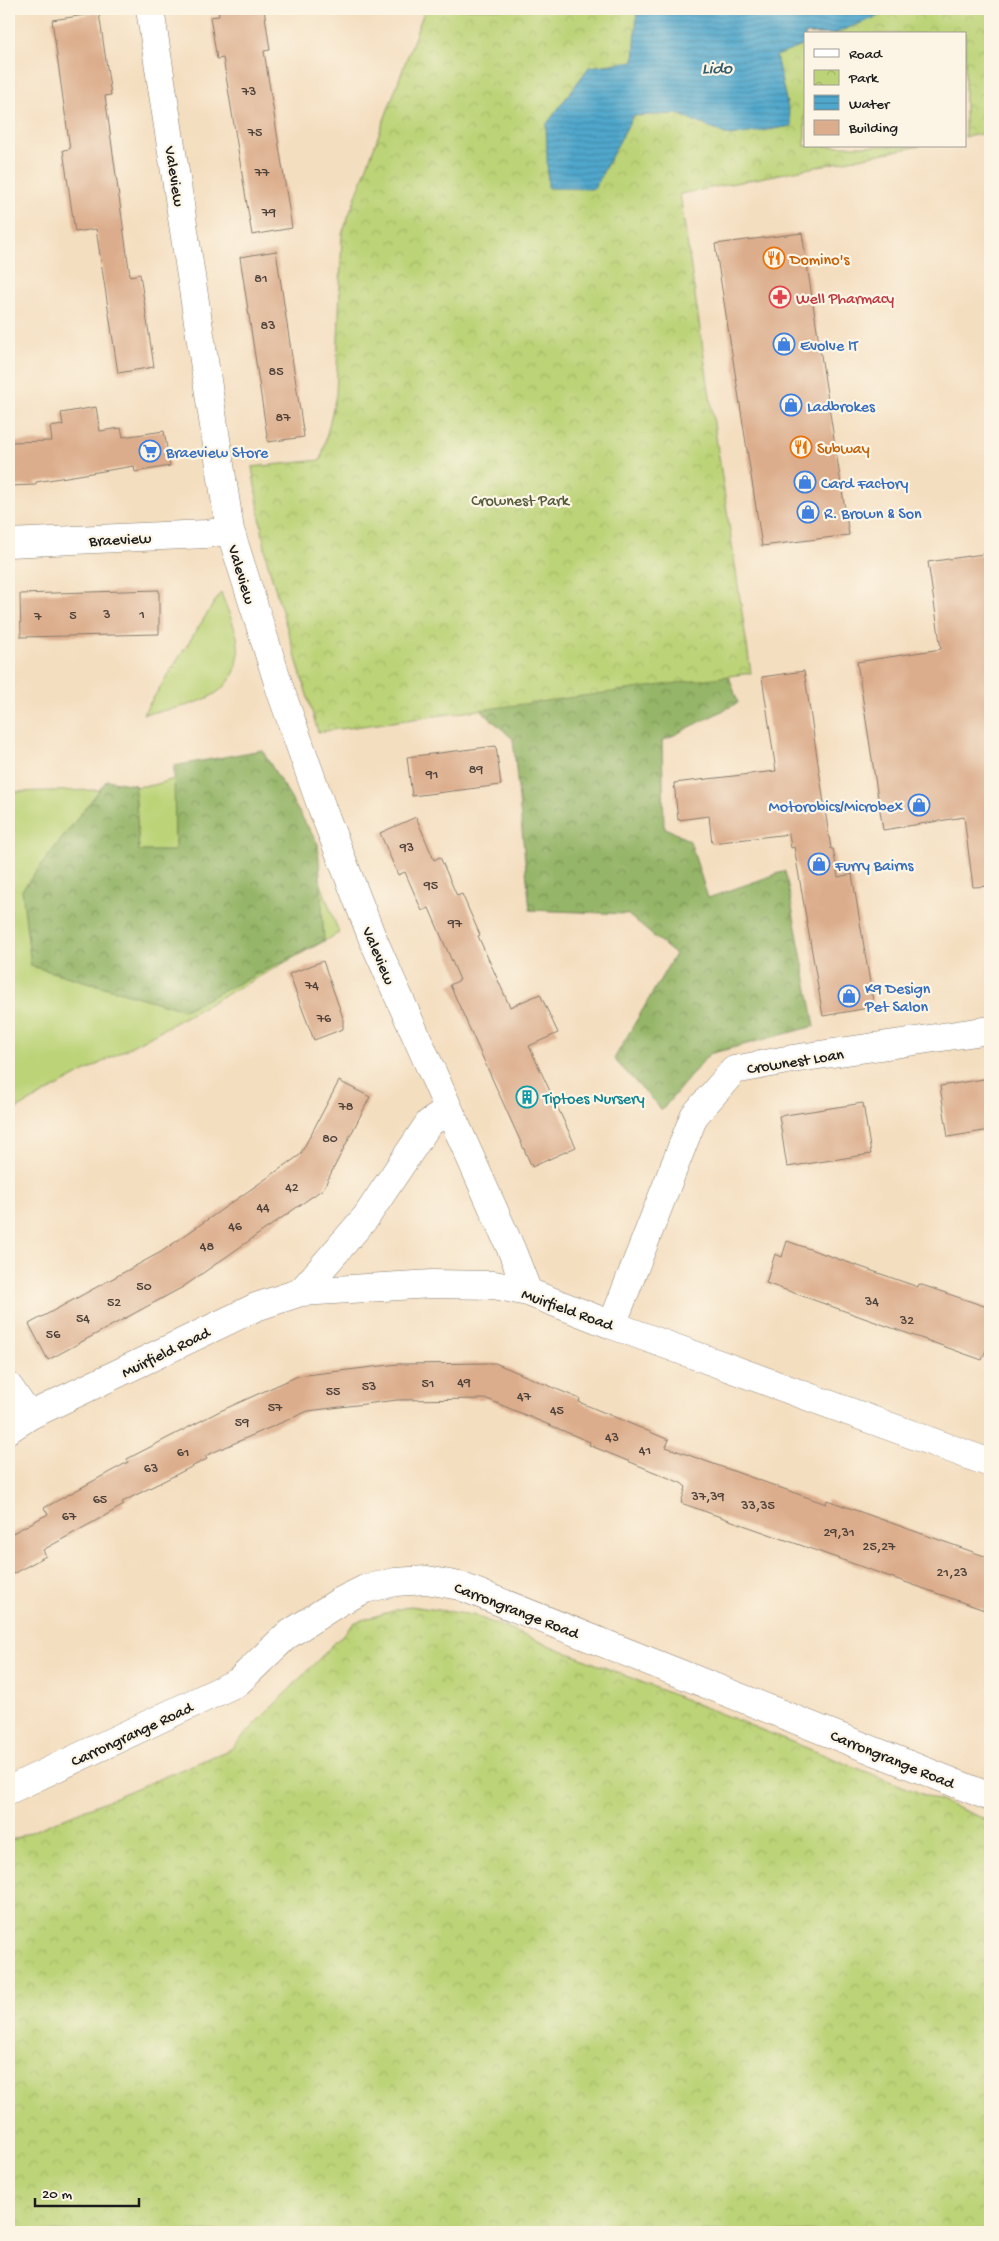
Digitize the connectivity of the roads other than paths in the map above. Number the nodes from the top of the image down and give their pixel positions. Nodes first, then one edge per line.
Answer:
1 (150, 9) edge
2 (230, 530) junction
3 (9, 543) edge
4 (990, 1030) edge
5 (448, 1110) junction
6 (301, 1292) junction
7 (528, 1292) junction
8 (612, 1325) junction
9 (9, 1387) edge
10 (19, 1423) edge
11 (990, 1463) edge
12 (9, 1790) edge
13 (990, 1797) edge

1 - 2 street, Valeview
2 - 3 street, Braeview
2 - 5 street, Valeview
4 - 8 street, Crownest Loan
5 - 6 street
5 - 7 street, Valeview
6 - 7 street, Muirfield Road
6 - 10 street, Muirfield Road
7 - 8 street, Muirfield Road
8 - 11 street, Muirfield Road
9 - 10 street, Muirfield Road
12 - 13 street, Carrongrange Road

